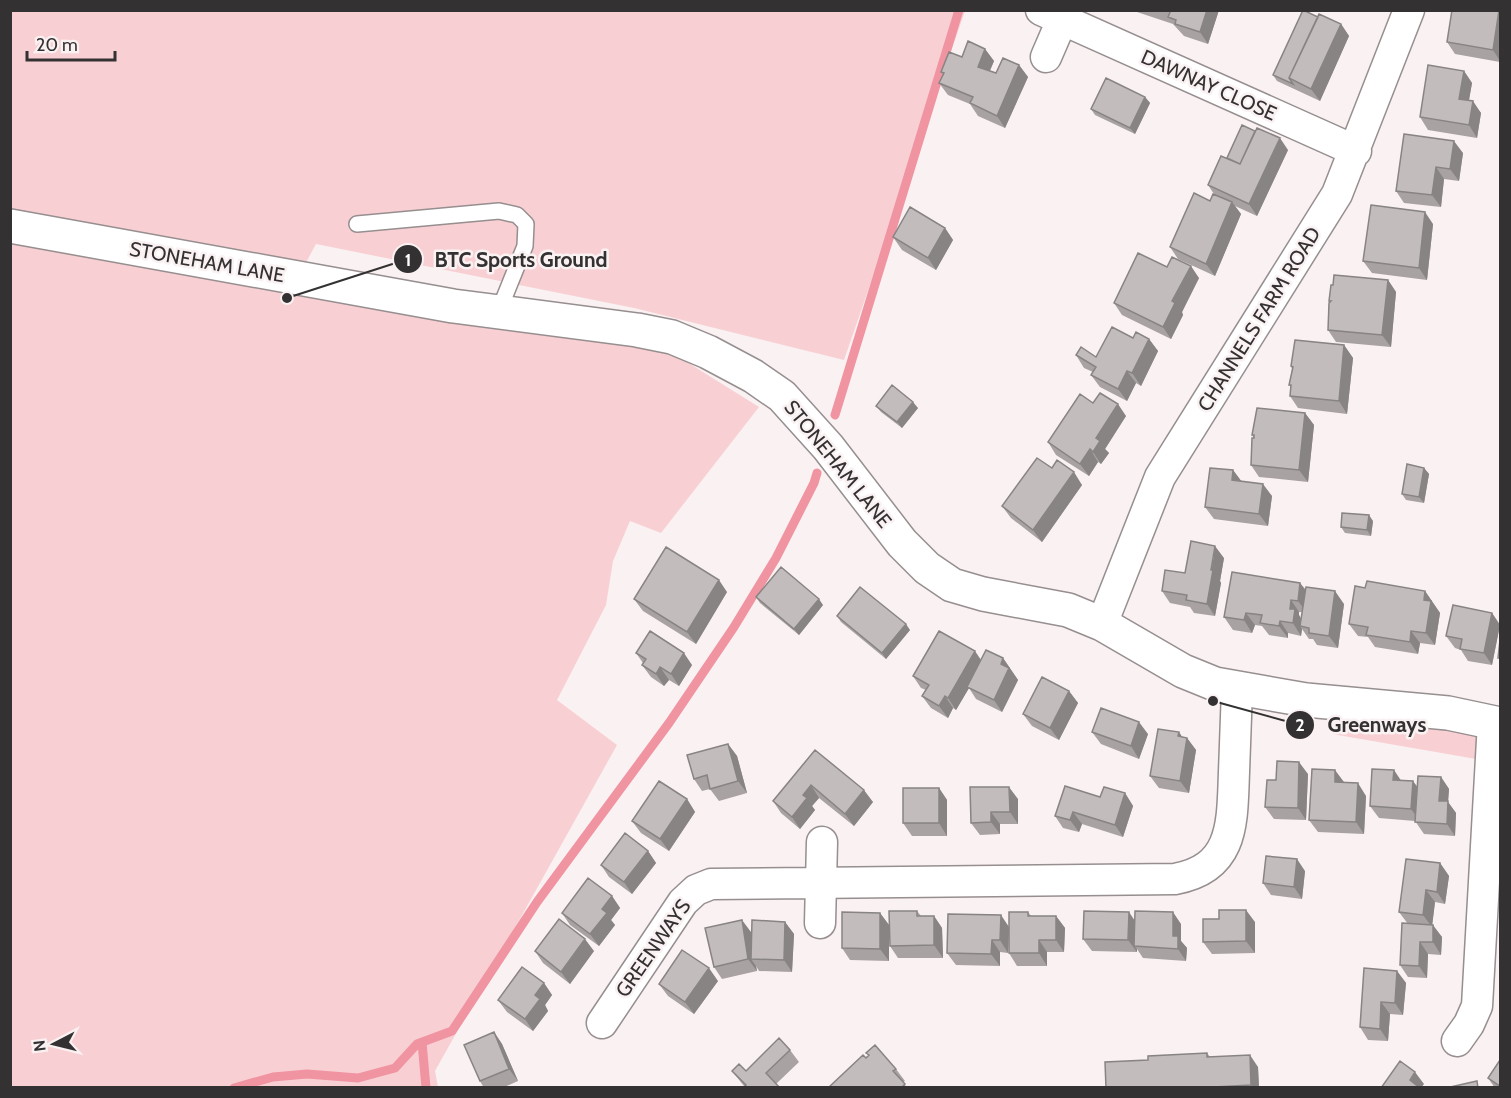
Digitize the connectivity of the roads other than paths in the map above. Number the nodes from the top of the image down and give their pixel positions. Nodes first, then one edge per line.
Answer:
1 (1410, 10) edge
2 (1052, 15) edge
3 (1046, 57) dead end
4 (1356, 151) junction
5 (357, 224) dead end
6 (10, 226) edge
7 (498, 313) junction
8 (1102, 624) junction
9 (1237, 689) junction
10 (1497, 723) edge
11 (822, 842) dead end
12 (821, 882) junction
13 (820, 923) dead end
14 (602, 1023) dead end
15 (1457, 1041) dead end

1 - 4 street, CHANNELS FARM ROAD
2 - 3 street, DAWNAY CLOSE
2 - 4 street, DAWNAY CLOSE
4 - 8 street, CHANNELS FARM ROAD
5 - 7 lane
6 - 7 street, STONEHAM LANE
7 - 8 street, STONEHAM LANE
8 - 9 street, STONEHAM LANE
9 - 10 street, STONEHAM LANE
9 - 12 street, GREENWAYS
10 - 15 street
11 - 12 street
12 - 13 street
12 - 14 street, GREENWAYS

